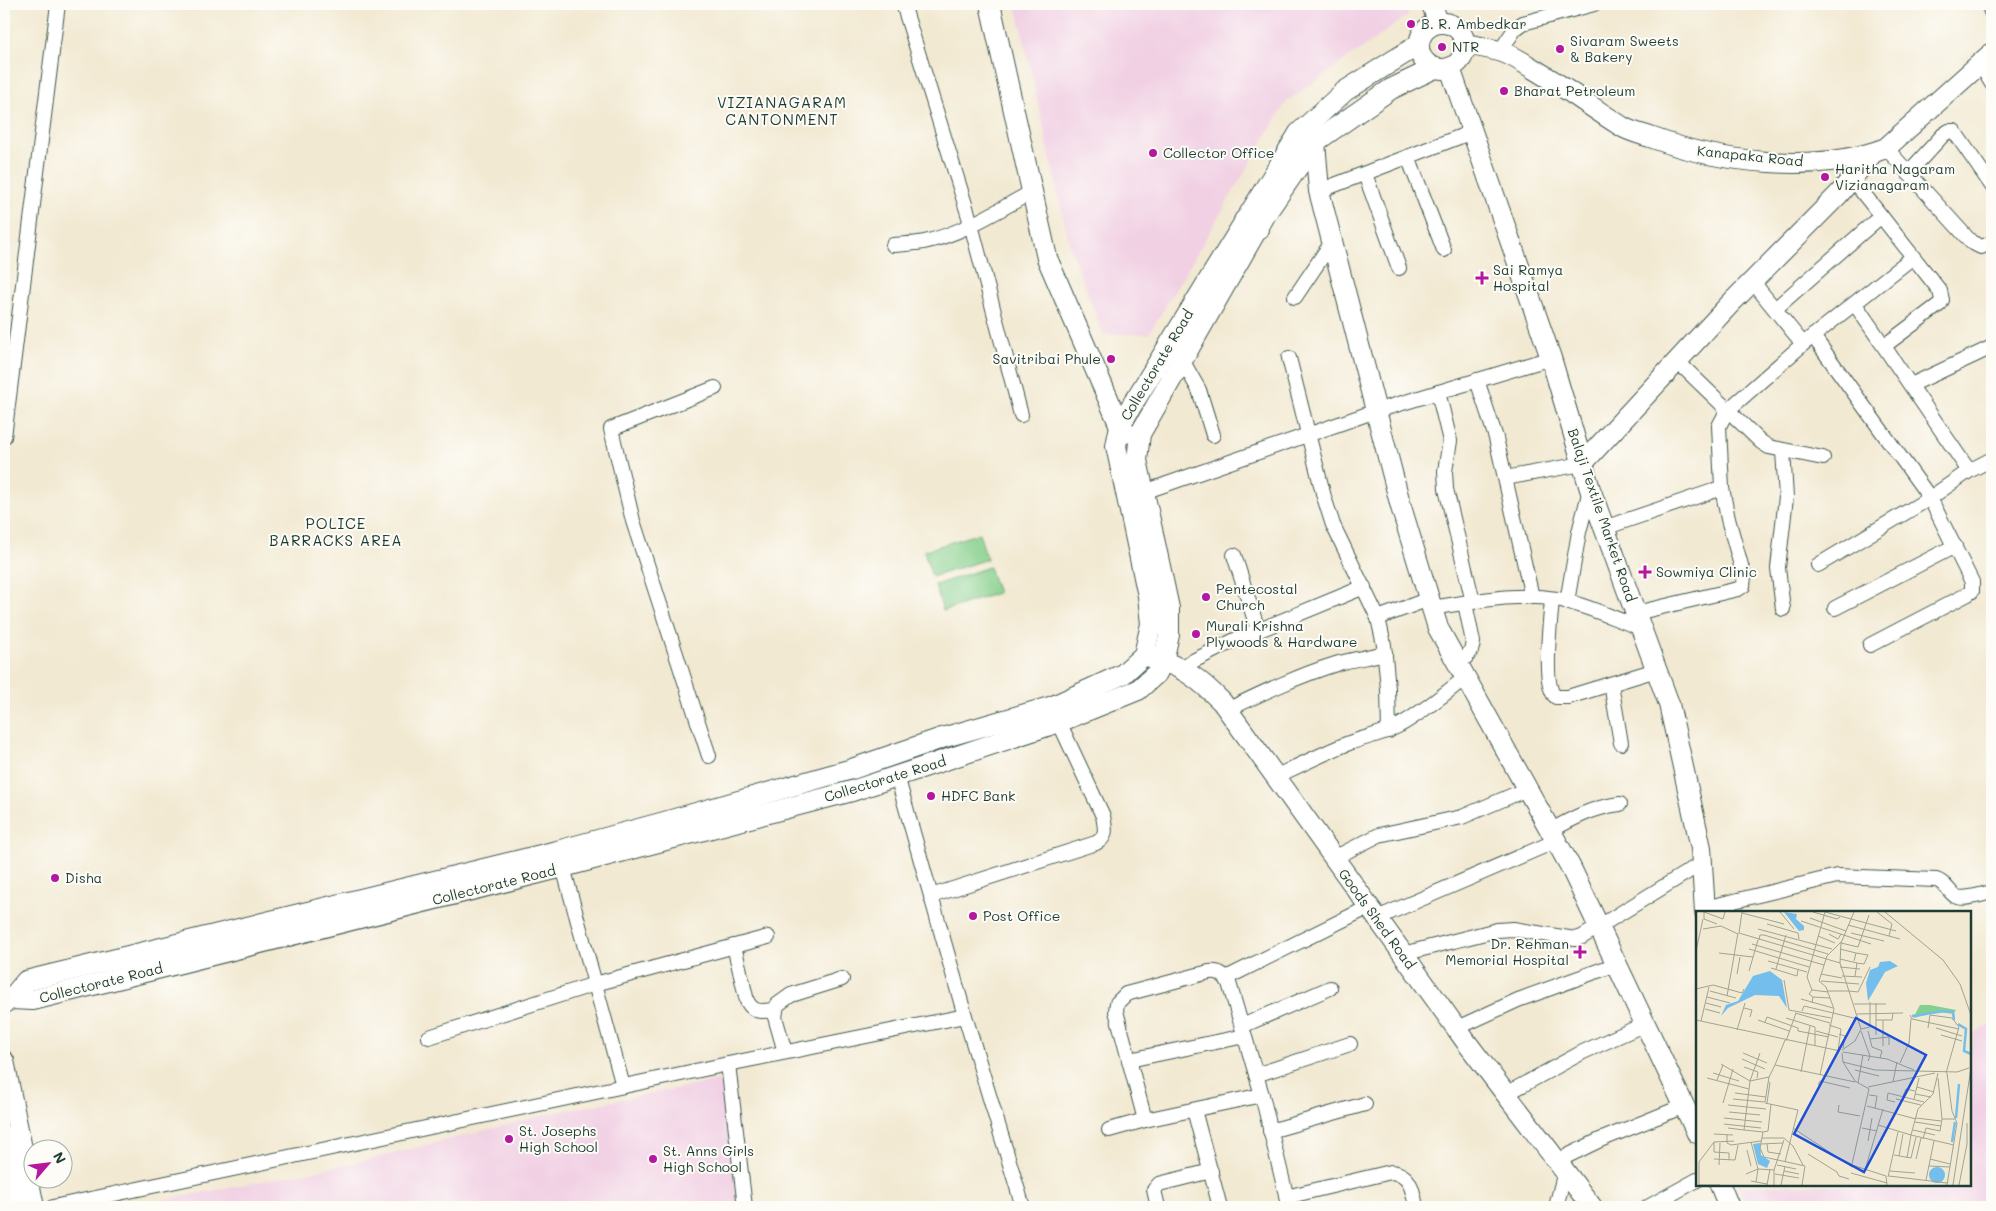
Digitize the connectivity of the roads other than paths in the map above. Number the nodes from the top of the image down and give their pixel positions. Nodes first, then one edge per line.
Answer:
1 (58, 4) edge
2 (903, 4) edge
3 (990, 4) edge
4 (1432, 4) edge
5 (1988, 4) edge
6 (1585, 5) edge
7 (1992, 14) edge
8 (1438, 24) junction
9 (1465, 44) junction
10 (1418, 45) junction
11 (1500, 51) junction
12 (1986, 59) edge
13 (1442, 68) junction
14 (1376, 70) junction
15 (1992, 84) edge
16 (1391, 89) junction
17 (1472, 132) junction
18 (1315, 142) junction
19 (1890, 144) junction
20 (1408, 157) junction
21 (1908, 173) junction
22 (1365, 174) junction
23 (1852, 179) junction
24 (1992, 186) edge
25 (1319, 191) junction
26 (1032, 192) junction
27 (1881, 216) junction
28 (971, 224) junction
29 (1251, 225) junction
30 (1332, 242) junction
31 (1992, 243) edge
32 (893, 245) dead end
33 (1444, 250) dead end
34 (1913, 257) junction
35 (1399, 268) dead end
36 (1752, 281) junction
37 (1295, 297) dead end
38 (1855, 304) junction
39 (1774, 309) junction
40 (1808, 340) junction
41 (1884, 346) junction
42 (1992, 347) edge
43 (1289, 358) dead end
44 (1551, 358) junction
45 (1182, 360) junction
46 (1677, 361) junction
47 (1477, 380) junction
48 (1911, 385) junction
49 (714, 388) dead end
50 (1438, 392) junction
51 (1376, 411) junction
52 (1727, 411) junction
53 (1021, 415) dead end
54 (1120, 426) junction
55 (1309, 434) junction
56 (1213, 435) dead end
57 (4, 437) edge
58 (1138, 449) junction
59 (1784, 450) junction
60 (1823, 458) dead end
61 (1992, 460) edge
62 (1582, 464) junction
63 (1969, 471) junction
64 (1505, 478) junction
65 (1722, 488) junction
66 (1590, 489) junction
67 (1144, 492) junction
68 (1930, 498) junction
69 (1604, 528) junction
70 (1955, 546) junction
71 (1234, 555) dead end
72 (1818, 565) dead end
73 (1364, 587) junction
74 (1532, 597) junction
75 (1552, 599) junction
76 (1567, 602) junction
77 (1469, 603) junction
78 (1430, 604) junction
79 (1834, 608) dead end
80 (1783, 609) dead end
81 (1378, 618) junction
82 (1639, 620) junction
83 (1258, 630) junction
84 (1870, 646) dead end
85 (1385, 653) junction
86 (1162, 661) junction
87 (1656, 670) junction
88 (1461, 671) junction
89 (1611, 684) junction
90 (1227, 710) junction
91 (1059, 722) junction
92 (1389, 730) junction
93 (1621, 743) dead end
94 (709, 756) dead end
95 (897, 776) junction
96 (1276, 777) junction
97 (1527, 789) junction
98 (1620, 804) dead end
99 (1553, 836) junction
100 (1334, 858) junction
101 (1702, 863) junction
102 (563, 867) junction
103 (1992, 892) edge
104 (931, 896) junction
105 (1705, 910) edge
106 (1373, 913) junction
107 (1598, 927) junction
108 (768, 937) dead end
109 (734, 946) junction
110 (1403, 954) junction
111 (1617, 964) junction
112 (1226, 978) junction
113 (842, 979) dead end
114 (595, 984) junction
115 (1330, 988) dead end
116 (7, 1001) edge
117 (775, 1010) junction
118 (966, 1016) junction
119 (1645, 1024) junction
120 (1456, 1028) junction
121 (1243, 1031) junction
122 (428, 1037) dead end
123 (1350, 1044) dead end
124 (785, 1052) junction
125 (1129, 1060) junction
126 (4, 1061) edge
127 (728, 1064) junction
128 (1256, 1075) junction
129 (623, 1086) junction
130 (1506, 1094) junction
131 (1262, 1095) junction
132 (1366, 1104) dead end
133 (1684, 1106) junction
134 (1194, 1110) junction
135 (1145, 1120) junction
136 (1109, 1130) dead end
137 (1270, 1131) junction
138 (1696, 1131) edge
139 (4, 1136) edge
140 (1561, 1166) junction
141 (1211, 1171) junction
142 (1696, 1181) edge
143 (1720, 1186) edge
144 (1287, 1202) edge
145 (19, 1207) edge
146 (34, 1207) edge
147 (53, 1207) edge
148 (745, 1207) edge
149 (1023, 1207) edge
150 (1158, 1207) edge
151 (1220, 1207) edge
152 (1416, 1207) edge
153 (1556, 1207) edge
154 (1592, 1207) edge
155 (1648, 1207) edge
156 (1729, 1207) edge

1 - 57 street
2 - 28 street
3 - 26 street
4 - 8 street
5 - 7 street
6 - 11 street
8 - 9 street
8 - 10 street, Collectorate Road
9 - 11 street, Kanapaka Road
9 - 13 street, Collectorate Road
10 - 13 street
10 - 14 street, Collectorate Road
11 - 19 street, Kanapaka Road
12 - 15 street
12 - 19 street
13 - 16 street, Collectorate Road
13 - 17 street, Balaji Textile Market Road
14 - 16 street
14 - 29 street, Collectorate Road
16 - 18 street, Collectorate Road
17 - 20 street
17 - 44 street, Balaji Textile Market Road
18 - 25 street
18 - 29 street, Collectorate Road
19 - 21 street
19 - 23 street
20 - 22 street
20 - 33 street
21 - 24 street
21 - 31 street
22 - 25 street
22 - 35 street
23 - 27 street
23 - 36 street
25 - 30 street
26 - 28 street
26 - 54 street
27 - 34 street
27 - 39 street
28 - 32 street
28 - 53 street
29 - 45 street, Collectorate Road
29 - 54 street, Collectorate Road
30 - 37 street
30 - 51 street
34 - 38 street
34 - 41 street
36 - 39 street
36 - 46 street
38 - 40 street
38 - 41 street
39 - 40 street
40 - 52 street
40 - 68 street
41 - 48 street
42 - 48 street
43 - 55 street
44 - 47 street
44 - 62 street, Balaji Textile Market Road
45 - 56 street
45 - 58 street, Collectorate Road
46 - 52 street
46 - 62 street
47 - 50 street
47 - 64 street
48 - 63 street
49 - 94 street
50 - 51 street
50 - 77 street
51 - 55 street
51 - 78 street
52 - 59 street
52 - 65 street
54 - 58 street
54 - 86 street, Collectorate Road
55 - 67 street
55 - 73 street
58 - 67 street, Collectorate Road
59 - 60 street
59 - 80 street
61 - 63 street
62 - 64 street
62 - 66 street, Balaji Textile Market Road
63 - 68 street
64 - 74 street
65 - 69 street
65 - 82 street
66 - 69 street, Balaji Textile Market Road
66 - 76 street
67 - 86 street, Collectorate Road
68 - 70 street
68 - 72 street
69 - 82 street, Balaji Textile Market Road
70 - 79 street
70 - 84 street
71 - 83 street
73 - 81 street
73 - 83 street
74 - 75 street
74 - 77 street
75 - 76 street
75 - 89 street
76 - 82 street
77 - 78 street
77 - 88 street
78 - 81 street
78 - 88 street
81 - 85 street
82 - 87 street, Balaji Textile Market Road
83 - 86 street
85 - 90 street
85 - 92 street
86 - 90 street, Goods Shed Road
86 - 91 street, Collectorate Road
86 - 116 street, Collectorate Road
87 - 89 street
87 - 101 street, Balaji Textile Market Road
88 - 92 street
88 - 97 street
89 - 93 street
90 - 96 street, Goods Shed Road
91 - 95 street, Collectorate Road
91 - 104 street
92 - 96 street
95 - 102 street, Collectorate Road
95 - 104 street
96 - 100 street, Goods Shed Road
97 - 99 street
97 - 100 street
98 - 99 street
99 - 106 street
99 - 107 street
100 - 106 street, Goods Shed Road
101 - 105 street, Balaji Textile Market Road
101 - 107 street
102 - 114 street
102 - 116 street, Collectorate Road
103 - 105 street
104 - 118 street
106 - 110 street, Goods Shed Road
106 - 112 street
107 - 110 street
107 - 111 street
108 - 109 street
109 - 114 street
109 - 117 street
110 - 120 street, Goods Shed Road
111 - 119 street
111 - 120 street
112 - 121 street
112 - 125 street
113 - 117 street
114 - 122 street
114 - 129 street
115 - 121 street
117 - 124 street
118 - 124 street
118 - 149 street
119 - 130 street
119 - 133 street
120 - 130 street, Goods Shed Road
121 - 125 street
121 - 128 street
123 - 128 street
124 - 127 street
125 - 135 street
126 - 146 street
127 - 129 street
127 - 148 street
128 - 131 street
129 - 147 street
130 - 140 street, Goods Shed Road
131 - 134 street
131 - 137 street
132 - 137 street
133 - 138 street
133 - 140 street
134 - 135 street
134 - 141 street
135 - 136 street
137 - 144 street
139 - 145 street
140 - 153 street
140 - 154 street, Goods Shed Road
141 - 150 street
141 - 151 street
142 - 155 street
143 - 156 street
144 - 152 street

